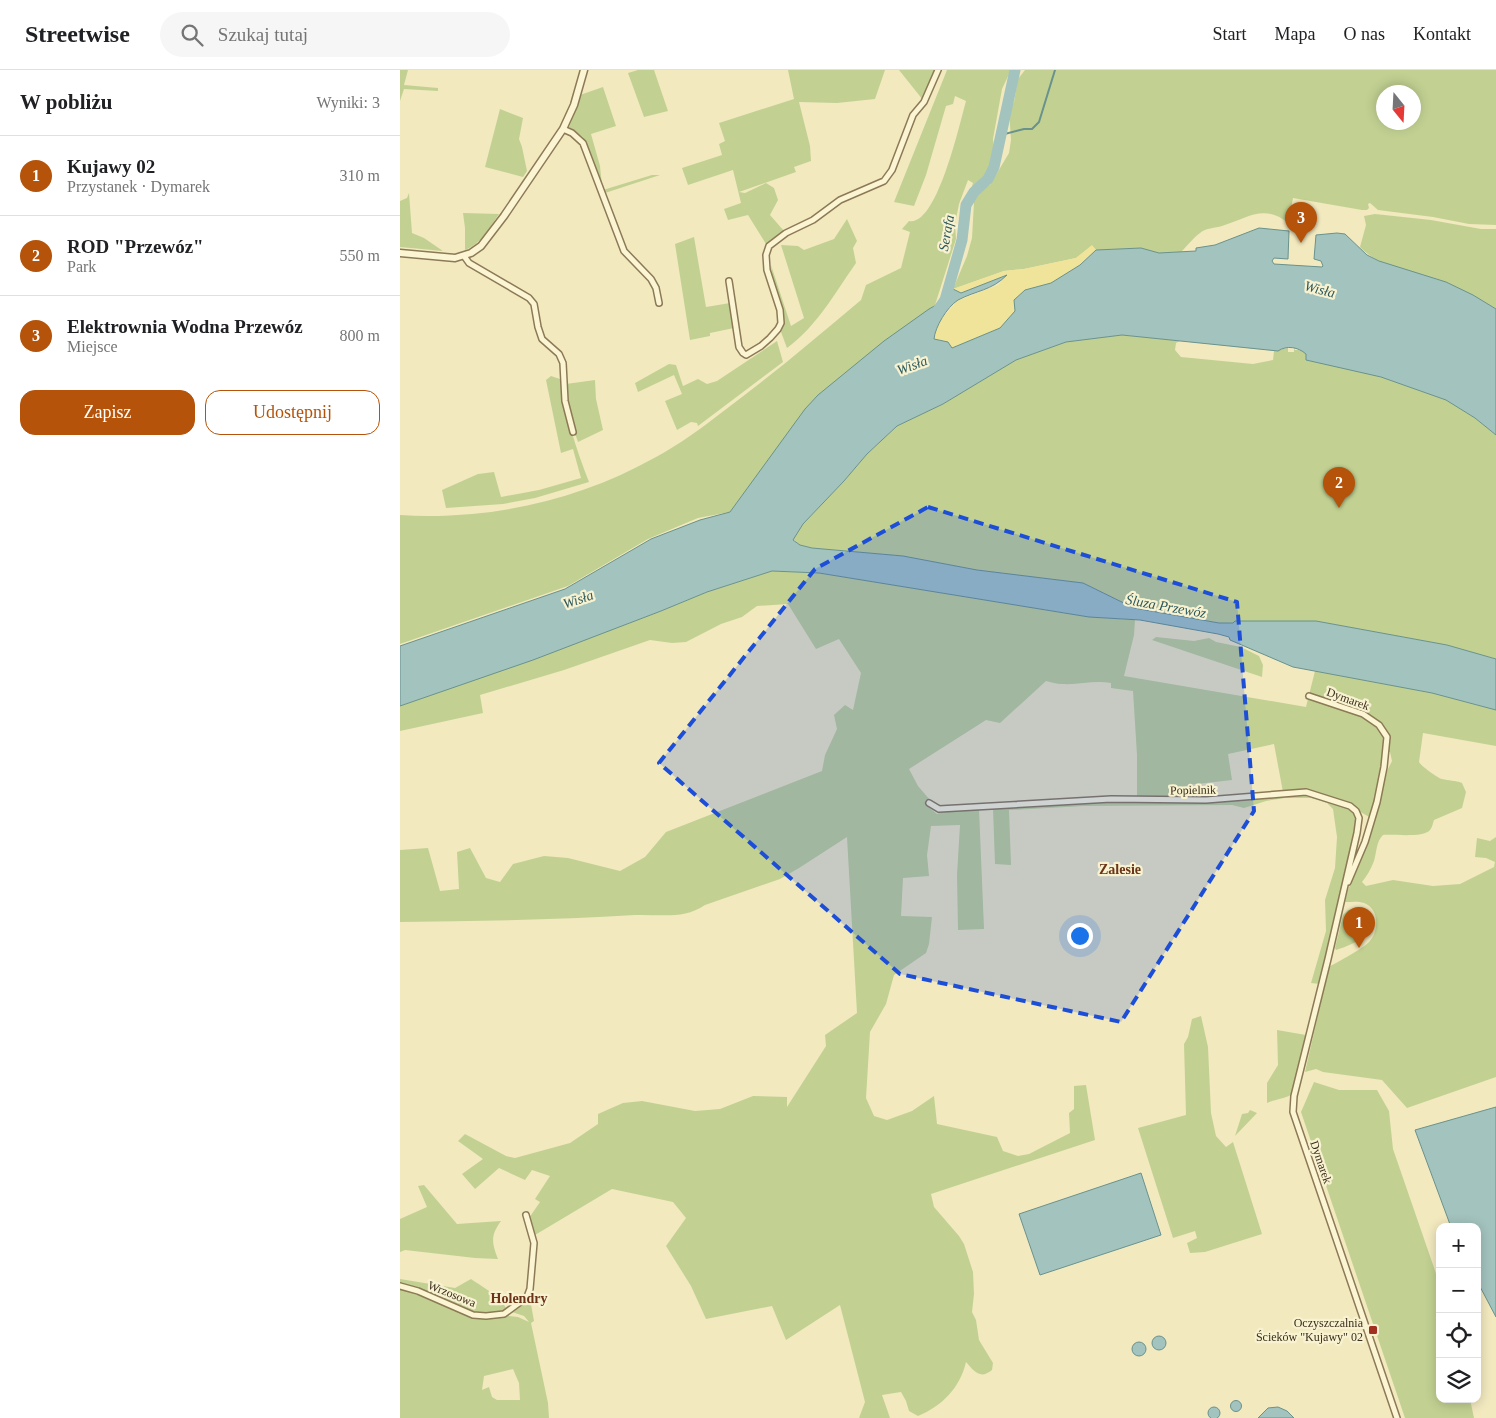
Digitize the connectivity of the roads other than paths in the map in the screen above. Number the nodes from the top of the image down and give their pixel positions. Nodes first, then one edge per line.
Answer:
1 (584, 70) edge
2 (938, 70) edge
3 (563, 129) junction
4 (400, 252) edge
5 (464, 256) junction
6 (729, 281) dead end
7 (659, 303) dead end
8 (573, 432) dead end
9 (1309, 696) dead end
10 (929, 803) dead end
11 (1342, 894) junction
12 (1339, 907) joint
13 (526, 1215) dead end
14 (400, 1286) edge
15 (1397, 1418) edge

1 - 3 street
2 - 6 street
3 - 5 street
3 - 7 street
4 - 5 street
5 - 8 street
9 - 11 street, Dymarek
10 - 11 street, Popielnik
11 - 12 street, Popielnik
12 - 15 street, Dymarek
13 - 14 street, Wrzosowa

